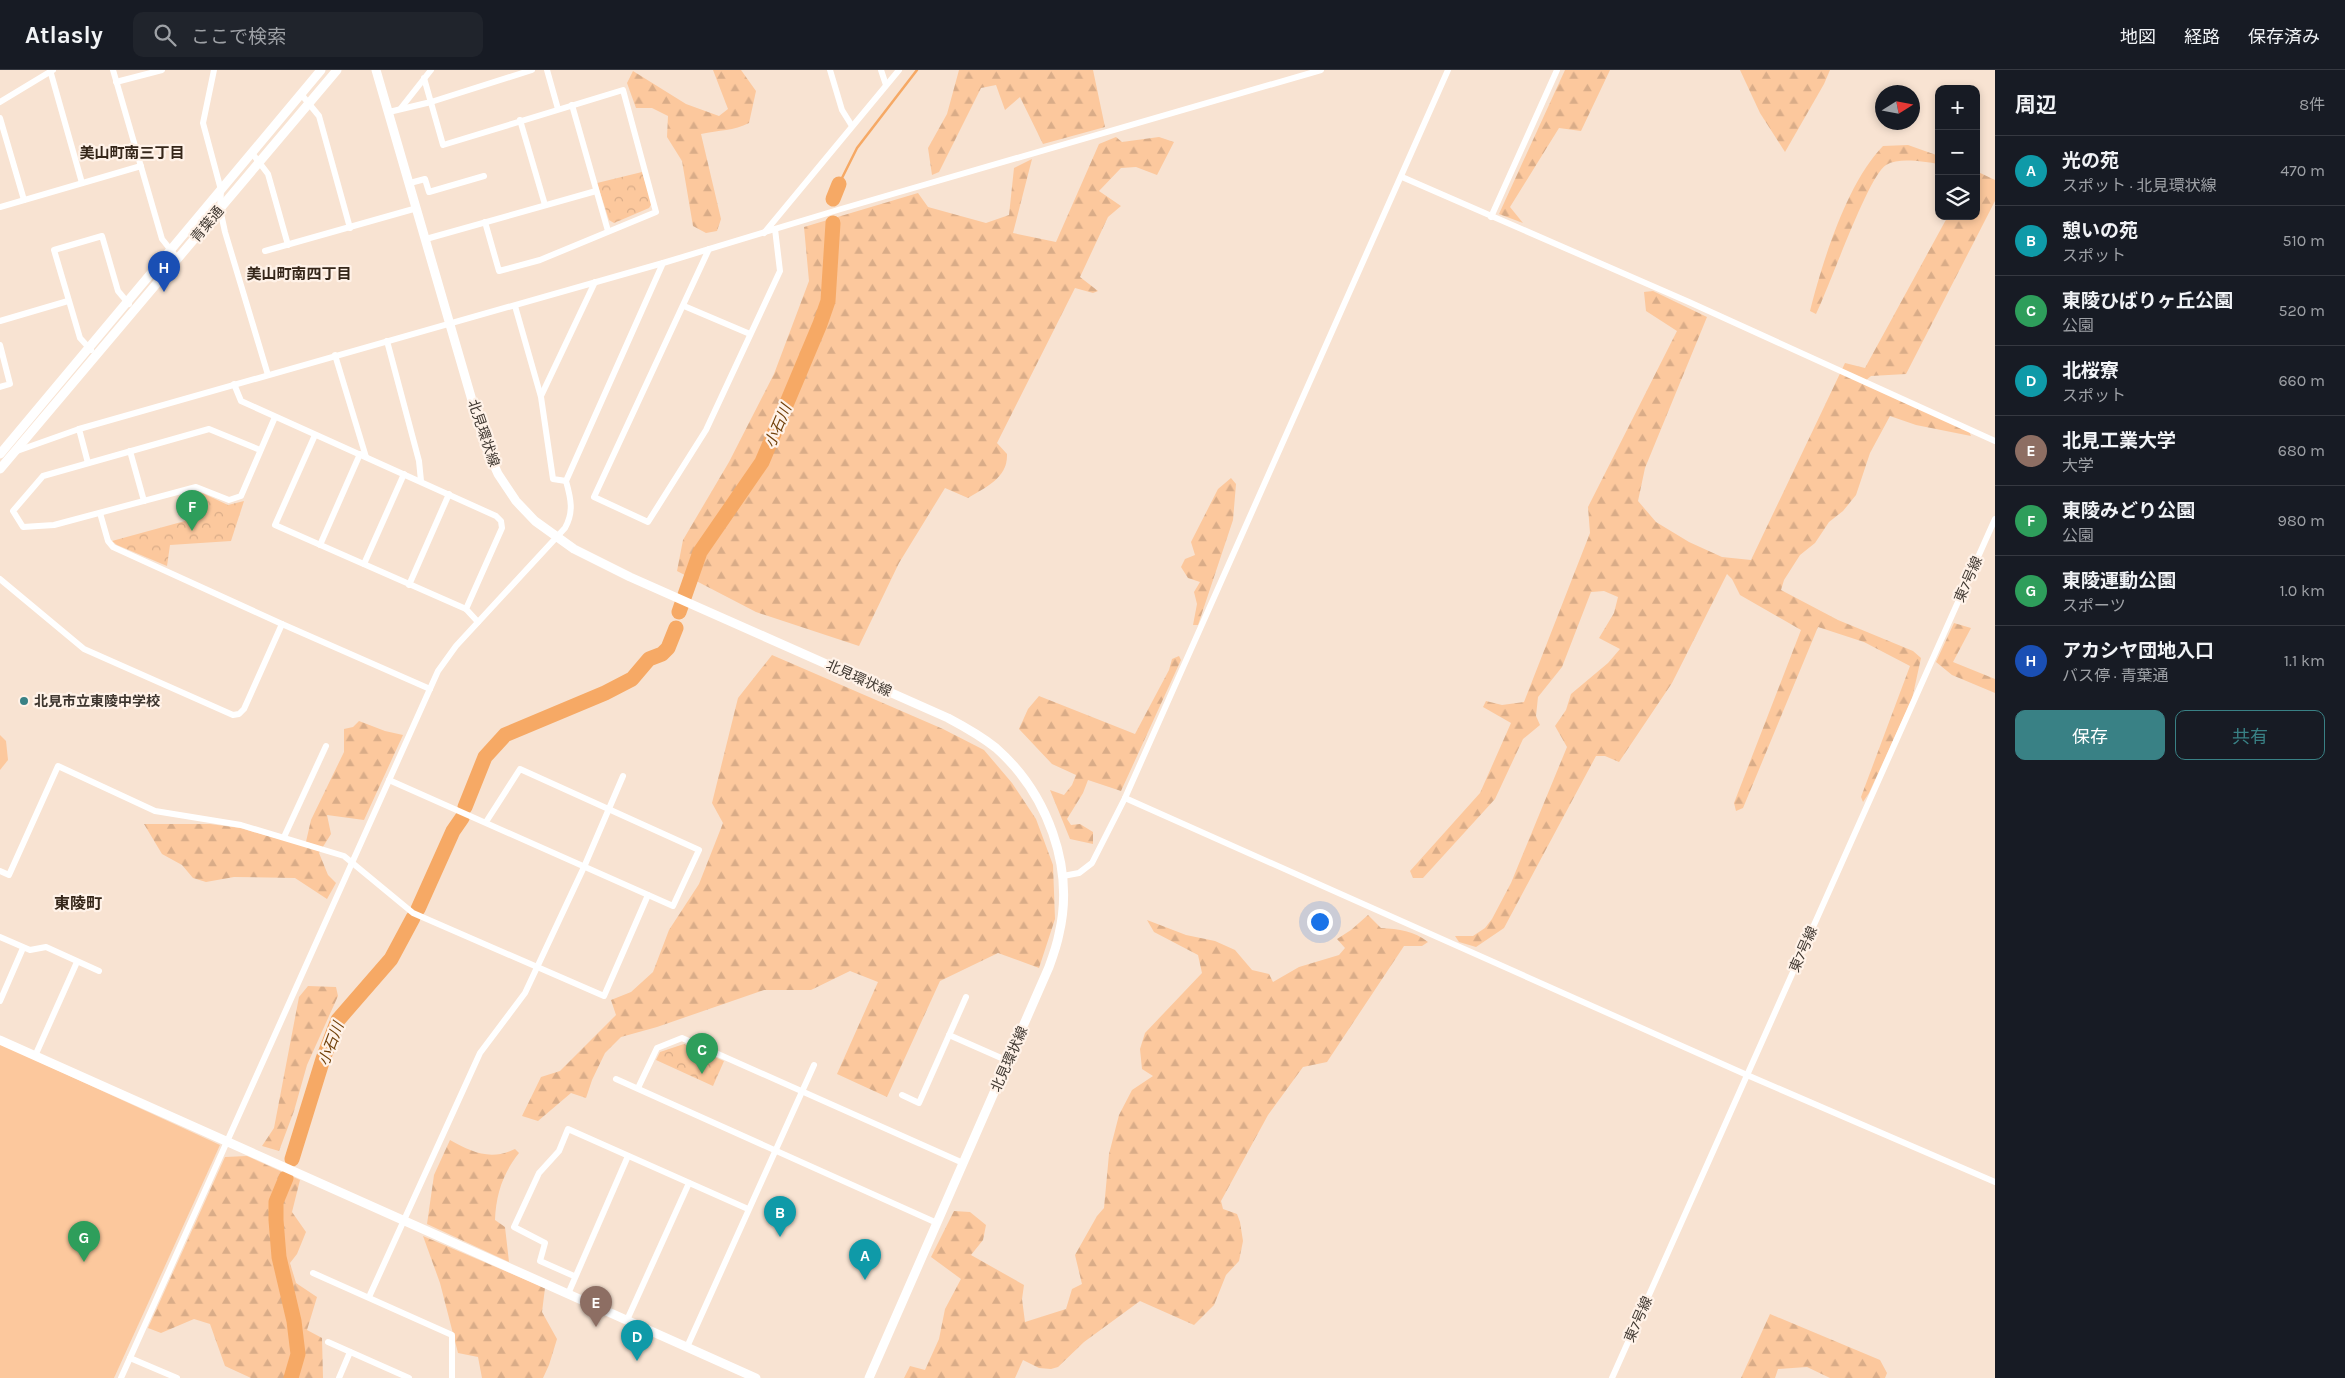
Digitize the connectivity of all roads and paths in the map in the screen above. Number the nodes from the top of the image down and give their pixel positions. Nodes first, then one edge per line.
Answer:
1 (113, 70) edge
2 (162, 70) edge
3 (214, 70) edge
4 (321, 70) edge
5 (337, 70) edge
6 (376, 70) edge
7 (431, 70) edge
8 (532, 70) edge
9 (547, 70) edge
10 (830, 70) edge
11 (881, 70) edge
12 (899, 70) edge
13 (1321, 70) edge
14 (1448, 70) edge
15 (1557, 70) edge
16 (51, 71) edge
17 (424, 78) junction
18 (116, 82) junction
19 (886, 85) junction
20 (301, 94) junction
21 (0, 102) edge
22 (309, 102) junction
23 (431, 102) junction
24 (572, 105) junction
25 (400, 109) junction
26 (558, 109) junction
27 (389, 112) junction
28 (0, 118) edge
29 (520, 120) junction
30 (852, 126) junction
31 (252, 153) junction
32 (260, 161) junction
33 (140, 166) junction
34 (484, 176) dead end
35 (1402, 178) junction
36 (82, 183) junction
37 (410, 183) junction
38 (222, 190) junction
39 (596, 191) junction
40 (24, 200) junction
41 (545, 204) junction
42 (0, 208) edge
43 (417, 208) junction
44 (220, 209) junction
45 (1491, 218) junction
46 (485, 222) junction
47 (350, 228) junction
48 (775, 229) junction
49 (608, 231) junction
50 (763, 234) junction
51 (426, 240) junction
52 (288, 245) junction
53 (709, 249) junction
54 (264, 251) dead end
55 (170, 252) junction
56 (178, 259) junction
57 (664, 263) junction
58 (595, 282) junction
59 (68, 301) junction
60 (127, 302) junction
61 (515, 306) junction
62 (684, 306) junction
63 (134, 311) junction
64 (0, 322) edge
65 (450, 323) junction
66 (750, 334) junction
67 (387, 341) junction
68 (0, 345) edge
69 (89, 348) junction
70 (335, 355) junction
71 (97, 356) junction
72 (268, 375) junction
73 (234, 384) junction
74 (0, 387) edge
75 (541, 396) junction
76 (275, 417) junction
77 (79, 429) junction
78 (315, 435) junction
79 (1995, 441) edge
80 (260, 450) junction
81 (130, 451) junction
82 (14, 452) junction
83 (0, 455) edge
84 (363, 456) junction
85 (88, 463) junction
86 (0, 469) edge
87 (404, 474) junction
88 (421, 482) junction
89 (566, 482) junction
90 (449, 494) junction
91 (144, 501) junction
92 (100, 513) junction
93 (1995, 520) edge
94 (556, 538) junction
95 (320, 545) junction
96 (364, 564) junction
97 (0, 579) edge
98 (409, 585) junction
99 (466, 610) junction
100 (478, 622) junction
101 (282, 624) junction
102 (430, 689) junction
103 (326, 746) dead end
104 (623, 776) dead end
105 (389, 780) junction
106 (1125, 798) junction
107 (608, 809) junction
108 (486, 822) junction
109 (284, 837) junction
110 (352, 862) junction
111 (584, 867) junction
112 (0, 870) edge
113 (1063, 876) junction
114 (648, 895) junction
115 (0, 938) edge
116 (23, 948) junction
117 (77, 962) junction
118 (538, 966) junction
119 (98, 971) dead end
120 (966, 997) dead end
121 (0, 999) edge
122 (949, 1035) junction
123 (0, 1040) edge
124 (35, 1056) junction
125 (1008, 1061) junction
126 (814, 1065) dead end
127 (1747, 1075) junction
128 (616, 1079) dead end
129 (638, 1088) junction
130 (802, 1091) junction
131 (902, 1096) dead end
132 (226, 1142) junction
133 (774, 1151) junction
134 (628, 1156) junction
135 (963, 1163) junction
136 (1995, 1182) edge
137 (689, 1184) junction
138 (748, 1209) junction
139 (403, 1220) junction
140 (937, 1223) junction
141 (313, 1273) dead end
142 (574, 1276) junction
143 (568, 1294) junction
144 (369, 1297) junction
145 (627, 1320) junction
146 (328, 1342) dead end
147 (687, 1347) junction
148 (350, 1352) junction
149 (130, 1358) junction
150 (121, 1378) edge
151 (177, 1378) edge
152 (339, 1378) edge
153 (409, 1378) edge
154 (452, 1378) edge
155 (756, 1378) edge
156 (868, 1378) edge
157 (1612, 1378) edge

1 - 18 street
2 - 18 street
3 - 38 street
4 - 20 street, 青葉通
5 - 22 street, 青葉通
6 - 27 street, 北見環状線
7 - 17 street
8 - 23 street
9 - 26 street
10 - 30 street
11 - 19 street
12 - 19 street
13 - 48 street
14 - 35 street
15 - 45 street
16 - 21 street
16 - 36 street
17 - 23 street
17 - 25 street
18 - 33 street
19 - 30 street
20 - 22 street
20 - 31 street, 青葉通
22 - 32 street, 青葉通
22 - 47 street
23 - 25 street
23 - 29 street
24 - 26 street
24 - 39 street
24 - 49 street
25 - 27 street
26 - 29 street
27 - 37 street, 北見環状線
28 - 40 street
29 - 41 street
30 - 50 street
31 - 32 street
31 - 38 street, 青葉通
32 - 44 street, 青葉通
32 - 52 street
33 - 36 street
33 - 55 street
34 - 37 street
35 - 45 street
35 - 106 street
36 - 40 street
37 - 43 street, 北見環状線
38 - 44 street
38 - 55 street, 青葉通
39 - 41 street
39 - 49 street
40 - 42 street
41 - 46 street
43 - 47 street
43 - 51 street, 北見環状線
44 - 56 street, 青葉通
44 - 72 street
45 - 79 street
46 - 49 street
46 - 51 street
47 - 52 street
48 - 50 street
48 - 66 street
50 - 53 street
51 - 65 street, 北見環状線
52 - 54 street
53 - 57 street
53 - 62 street
55 - 56 street
55 - 60 street, 青葉通
56 - 63 street, 青葉通
57 - 58 street
57 - 89 street
58 - 61 street
58 - 75 street
59 - 60 street
59 - 64 street
59 - 69 street
60 - 63 street
60 - 69 street, 青葉通
61 - 65 street
61 - 75 street
62 - 66 street
62 - 66 street
63 - 71 street, 青葉通
65 - 67 street
65 - 94 street, 北見環状線
67 - 70 street
67 - 88 street
68 - 74 street
69 - 71 street
69 - 83 street, 青葉通
70 - 72 street
70 - 84 street
71 - 82 street, 青葉通
72 - 73 street
73 - 76 street
73 - 77 street
75 - 89 street
76 - 78 street
76 - 80 street
77 - 82 street
77 - 85 street
78 - 84 street
78 - 95 street
80 - 81 street
80 - 91 street
81 - 85 street
81 - 91 street
82 - 83 street
82 - 86 street, 青葉通
84 - 87 street
84 - 95 street
85 - 92 street
87 - 88 street
87 - 96 street
88 - 90 street
89 - 94 street
90 - 98 street
90 - 99 street
91 - 92 street
92 - 101 street
93 - 127 street, 東7号線
94 - 100 street
94 - 113 street, 北見環状線
95 - 96 street
96 - 98 street
97 - 101 street
98 - 99 street
99 - 100 street
100 - 102 street
101 - 102 street
102 - 105 street
103 - 109 street
104 - 107 street
105 - 108 street
105 - 110 street
106 - 113 street
106 - 127 street
107 - 108 street
107 - 111 street
107 - 114 street
108 - 111 street
109 - 110 street
109 - 112 street
110 - 118 street
110 - 132 street
111 - 114 street
111 - 118 street
113 - 125 street, 北見環状線
114 - 118 street
115 - 116 street
116 - 117 street
116 - 121 street
117 - 119 street
117 - 124 street
118 - 139 street
120 - 122 street
122 - 125 street
122 - 131 street
123 - 124 street
124 - 132 street
125 - 135 street, 北見環状線
126 - 130 street
127 - 136 street
127 - 157 street, 東7号線
128 - 129 street
129 - 130 street
129 - 133 street
130 - 133 street
130 - 135 street
132 - 139 street
132 - 149 street
133 - 138 street
133 - 140 street
134 - 137 street
134 - 142 street
134 - 142 street
135 - 140 street, 北見環状線
137 - 138 street
137 - 145 street
138 - 147 street
139 - 143 street
139 - 144 street
140 - 156 street, 北見環状線
141 - 144 street
142 - 143 street
143 - 145 street
144 - 154 street
145 - 147 street
146 - 148 street
147 - 155 street
148 - 152 street
148 - 153 street
149 - 150 street
149 - 151 street

